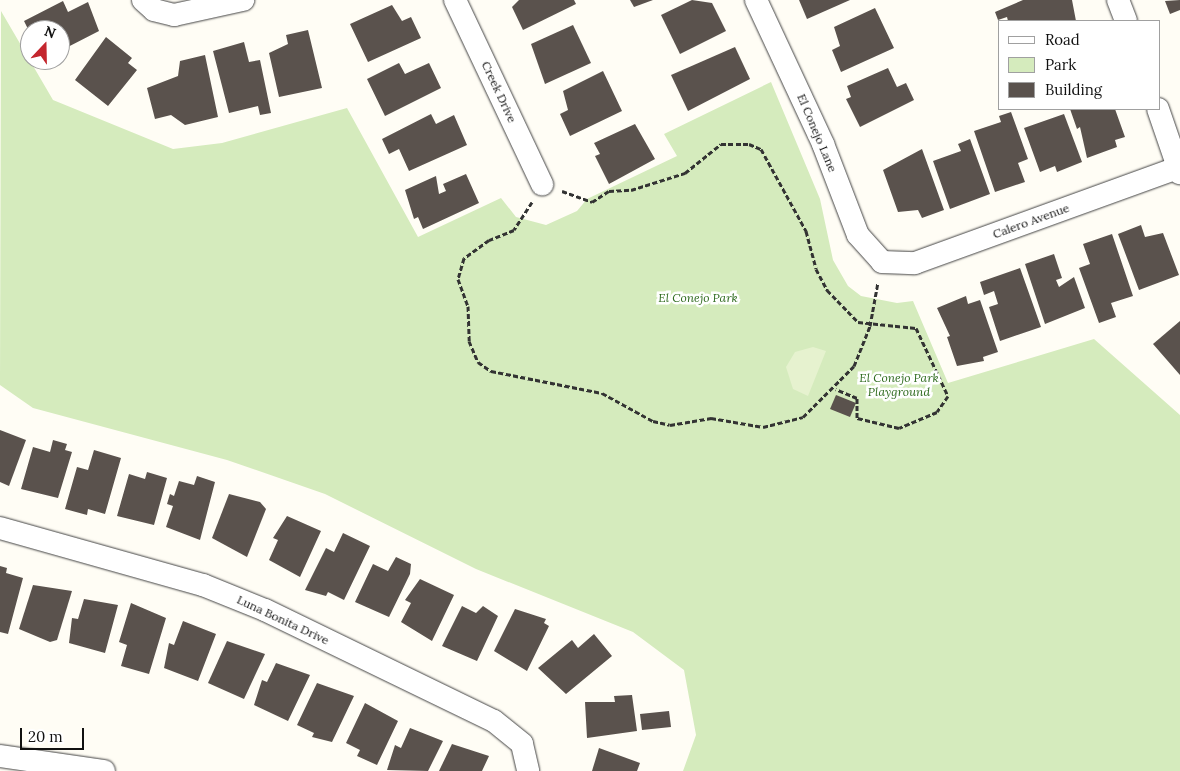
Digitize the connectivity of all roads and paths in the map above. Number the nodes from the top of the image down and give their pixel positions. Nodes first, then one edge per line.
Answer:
1 (143, 0) edge
2 (243, 0) edge
3 (455, 0) edge
4 (756, 0) edge
5 (1118, 0) edge
6 (1126, 20) edge
7 (1158, 110) edge
8 (1179, 171) edge
9 (542, 184) junction
10 (882, 262) junction
11 (870, 326) junction
12 (836, 388) junction
13 (0, 528) edge
14 (0, 756) edge
15 (104, 771) edge
16 (528, 771) edge

1 - 2 street
3 - 9 street, Creek Drive
4 - 10 street, El Conejo Lane
5 - 6 street
7 - 8 street
8 - 10 street, Calero Avenue
9 - 11 path
9 - 12 path
10 - 11 path
11 - 12 path
11 - 12 path
13 - 16 street, Luna Bonita Drive
14 - 15 street

